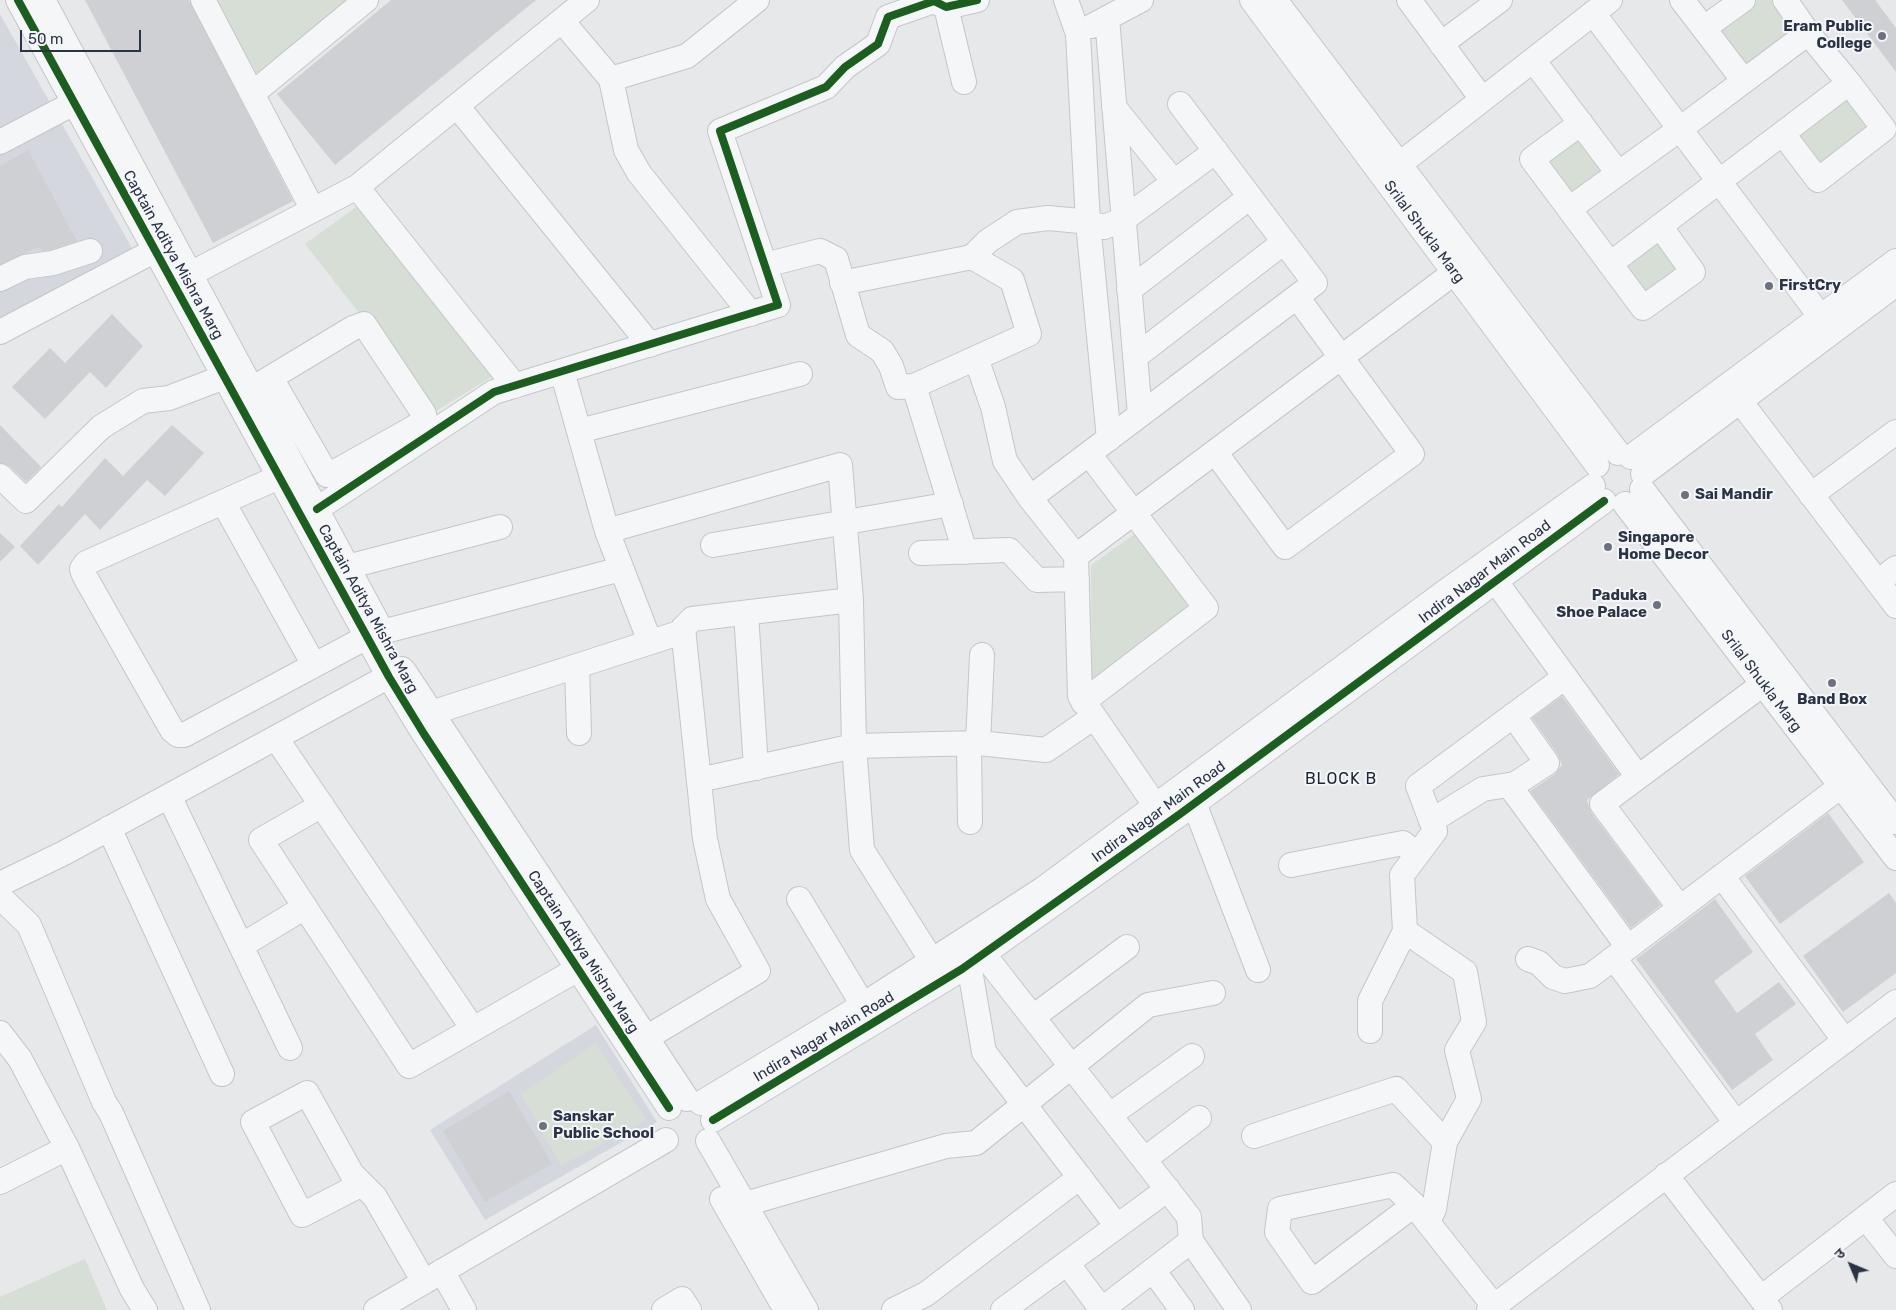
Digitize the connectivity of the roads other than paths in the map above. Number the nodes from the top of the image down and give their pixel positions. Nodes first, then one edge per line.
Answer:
1 (18, 0) edge
2 (43, 0) edge
3 (203, 0) edge
4 (366, 0) edge
5 (587, 0) edge
6 (757, 0) edge
7 (977, 0) edge
8 (1066, 0) edge
9 (1141, 0) edge
10 (1252, 0) edge
11 (1274, 0) edge
12 (1409, 0) edge
13 (1682, 0) edge
14 (1743, 0) edge
15 (1785, 0) edge
16 (1487, 4) edge
17 (946, 7) junction
18 (1602, 7) edge
19 (1106, 18) junction
20 (562, 20) junction
21 (1704, 28) junction
22 (1808, 33) junction
23 (1078, 34) junction
24 (1441, 44) junction
25 (1533, 60) junction
26 (611, 79) junction
27 (1744, 81) junction
28 (964, 82) dead end
29 (1849, 83) junction
30 (252, 94) junction
31 (1482, 99) junction
32 (74, 102) junction
33 (1180, 104) dead end
34 (457, 106) junction
35 (1114, 107) junction
36 (1581, 123) junction
37 (1680, 129) junction
38 (1783, 134) junction
39 (0, 142) edge
40 (1216, 151) junction
41 (1391, 170) junction
42 (1618, 173) junction
43 (1719, 181) junction
44 (1174, 182) junction
45 (357, 187) junction
46 (1250, 197) junction
47 (1568, 208) junction
48 (313, 210) junction
49 (1124, 219) junction
50 (1088, 223) junction
51 (1660, 226) junction
52 (1284, 242) junction
53 (164, 246) junction
54 (90, 252) dead end
55 (972, 256) junction
56 (1896, 261) edge
57 (1610, 264) junction
58 (765, 265) junction
59 (1463, 266) junction
60 (0, 279) edge
61 (182, 279) junction
62 (842, 283) junction
63 (1896, 284) edge
64 (1129, 290) junction
65 (1297, 297) junction
66 (751, 314) junction
67 (1827, 324) junction
68 (0, 332) edge
69 (650, 344) junction
70 (1135, 357) junction
71 (976, 358) junction
72 (1341, 358) junction
73 (562, 371) junction
74 (800, 374) dead end
75 (224, 377) junction
76 (262, 384) junction
77 (515, 386) junction
78 (914, 386) junction
79 (1740, 401) junction
80 (1140, 415) junction
81 (578, 431) junction
82 (1896, 432) edge
83 (1109, 439) junction
84 (1216, 452) junction
85 (1089, 454) junction
86 (0, 476) edge
87 (279, 477) junction
88 (1619, 478) junction
89 (1811, 495) junction
90 (1030, 498) junction
91 (223, 502) junction
92 (950, 504) junction
93 (317, 509) junction
94 (1134, 513) junction
95 (845, 522) junction
96 (500, 526) dead end
97 (607, 531) junction
98 (713, 544) dead end
99 (965, 552) junction
100 (920, 553) dead end
101 (1076, 556) junction
102 (348, 567) junction
103 (621, 569) junction
104 (1489, 573) junction
105 (1887, 575) edge
106 (1077, 579) junction
107 (851, 600) junction
108 (1896, 606) edge
109 (746, 613) junction
110 (683, 628) junction
111 (375, 634) junction
112 (650, 642) junction
113 (982, 655) dead end
114 (314, 665) junction
115 (577, 666) junction
116 (396, 673) junction
117 (1565, 677) junction
118 (1763, 684) junction
119 (1089, 709) junction
120 (431, 713) junction
121 (1513, 715) junction
122 (579, 733) dead end
123 (276, 738) junction
124 (974, 743) junction
125 (854, 746) junction
126 (756, 768) junction
127 (1638, 777) junction
128 (699, 780) junction
129 (1850, 780) junction
130 (1509, 785) junction
131 (1191, 793) junction
132 (169, 796) junction
133 (322, 805) junction
134 (1161, 815) junction
135 (1431, 821) junction
136 (970, 822) dead end
137 (1896, 822) edge
138 (109, 828) junction
139 (1417, 855) junction
140 (1896, 858) edge
141 (1291, 864) dead end
142 (1722, 876) junction
143 (0, 884) edge
144 (0, 897) edge
145 (799, 899) dead end
146 (305, 907) junction
147 (1680, 908) junction
148 (1405, 931) junction
149 (241, 946) junction
150 (1127, 947) dead end
151 (974, 952) junction
152 (1621, 952) junction
153 (1528, 959) dead end
154 (932, 961) junction
155 (578, 969) junction
156 (1258, 970) dead end
157 (1213, 993) dead end
158 (1896, 1002) edge
159 (863, 1005) junction
160 (1033, 1017) junction
161 (473, 1029) junction
162 (1370, 1031) dead end
163 (0, 1032) edge
164 (646, 1038) junction
165 (1845, 1041) junction
166 (290, 1048) dead end
167 (1192, 1056) dead end
168 (1072, 1067) junction
169 (222, 1074) dead end
170 (1024, 1105) junction
171 (1110, 1115) junction
172 (1199, 1118) dead end
173 (1736, 1123) junction
174 (690, 1129) junction
175 (1254, 1136) dead end
176 (1445, 1142) junction
177 (67, 1148) junction
178 (1145, 1159) junction
179 (1666, 1175) junction
180 (1080, 1177) junction
181 (0, 1182) edge
182 (362, 1184) junction
183 (1168, 1189) junction
184 (1896, 1194) edge
185 (745, 1204) junction
186 (1421, 1213) junction
187 (1866, 1218) junction
188 (1117, 1226) junction
189 (1191, 1241) junction
190 (1896, 1256) edge
191 (1067, 1263) junction
192 (1153, 1270) junction
193 (433, 1277) junction
194 (932, 1302) edge
195 (1765, 1304) edge
196 (1492, 1308) edge
197 (145, 1310) edge
198 (198, 1310) edge
199 (376, 1310) edge
200 (464, 1310) edge
201 (664, 1310) edge
202 (688, 1310) edge
203 (786, 1310) edge
204 (806, 1310) edge
205 (894, 1310) edge
206 (1003, 1310) edge
207 (1102, 1310) edge
208 (1182, 1310) edge
209 (1239, 1310) edge

1 - 32 street, Captain Aditya Mishra Marg
2 - 53 street, Captain Aditya Mishra Marg
3 - 30 street
4 - 30 street
5 - 20 street
6 - 26 street
7 - 17 street
8 - 23 street
9 - 19 street
10 - 41 street, Srilal Shukla Marg
11 - 41 street, Srilal Shukla Marg
12 - 24 street
13 - 21 street
14 - 21 street
15 - 22 street
16 - 24 street
17 - 28 street
17 - 58 street
18 - 25 street
18 - 37 street
19 - 23 street
19 - 35 street
20 - 26 street
20 - 34 street
21 - 27 street
22 - 27 street
22 - 29 street
23 - 50 street
24 - 31 street
25 - 31 street
25 - 36 street
26 - 66 street
27 - 37 street
29 - 38 street
29 - 38 street
30 - 48 street
31 - 41 street
32 - 39 street
32 - 53 street, Captain Aditya Mishra Marg
33 - 40 street
34 - 45 street
34 - 69 street
35 - 44 street
35 - 49 street
36 - 42 street
36 - 47 street
37 - 42 street
37 - 43 street
38 - 43 street
40 - 44 street
40 - 46 street
41 - 59 street, Srilal Shukla Marg
42 - 47 street
43 - 51 street
43 - 67 street
44 - 49 street
45 - 48 street
45 - 77 street
46 - 52 street
46 - 64 street
47 - 57 street
48 - 61 street
49 - 50 street
49 - 64 street
50 - 55 street
50 - 83 street
51 - 57 street
51 - 57 street
52 - 65 street
52 - 70 street
53 - 61 street, Captain Aditya Mishra Marg
53 - 68 street
54 - 60 street
55 - 62 street
55 - 71 street
56 - 67 street, Indira Nagar Main Road
58 - 62 street
58 - 66 street
59 - 72 street
59 - 88 street, Srilal Shukla Marg
61 - 75 street, Captain Aditya Mishra Marg
61 - 76 street, Captain Aditya Mishra Marg
62 - 78 street
63 - 67 street, Indira Nagar Main Road
64 - 70 street
65 - 72 street
65 - 80 street
66 - 69 street
67 - 79 street, Indira Nagar Main Road
67 - 88 street, Indira Nagar Main Road
69 - 73 street
70 - 80 street
71 - 78 street
71 - 90 street
72 - 84 street
72 - 84 street
73 - 77 street
73 - 81 street
74 - 81 street
75 - 86 street
75 - 87 street, Captain Aditya Mishra Marg
76 - 76 street
76 - 93 street, Captain Aditya Mishra Marg
77 - 93 street
78 - 92 street
79 - 88 street, Indira Nagar Main Road
79 - 89 street
80 - 83 street
81 - 97 street
82 - 89 street
83 - 85 street
84 - 94 street
85 - 90 street
85 - 94 street
87 - 91 street
87 - 111 street, Captain Aditya Mishra Marg
88 - 104 street, Indira Nagar Main Road
88 - 118 street, Srilal Shukla Marg
88 - 129 street, Srilal Shukla Marg
89 - 105 street
90 - 101 street
91 - 114 street
91 - 114 street
92 - 95 street
92 - 99 street
93 - 102 street, Captain Aditya Mishra Marg
94 - 101 street
94 - 119 street
95 - 97 street
95 - 98 street
95 - 107 street
96 - 102 street
97 - 103 street
99 - 100 street
99 - 106 street
101 - 106 street
102 - 111 street, Captain Aditya Mishra Marg
103 - 111 street
103 - 112 street
104 - 117 street
104 - 131 street, Indira Nagar Main Road
105 - 108 street
106 - 119 street
107 - 109 street
107 - 125 street
109 - 110 street
109 - 126 street
110 - 112 street
110 - 128 street
111 - 114 street
111 - 116 street, Captain Aditya Mishra Marg
112 - 115 street
113 - 124 street
115 - 120 street
115 - 122 street
116 - 120 street, Captain Aditya Mishra Marg
116 - 123 street
116 - 155 street, Captain Aditya Mishra Marg
117 - 121 street
117 - 127 street
118 - 127 street
118 - 129 street, Srilal Shukla Marg
119 - 124 street
119 - 134 street
120 - 164 street, Captain Aditya Mishra Marg
121 - 130 street
121 - 135 street
123 - 132 street
123 - 133 street
124 - 125 street
124 - 136 street
125 - 126 street
125 - 154 street
126 - 128 street
127 - 147 street
128 - 164 street
129 - 137 street, Srilal Shukla Marg
129 - 140 street, Srilal Shukla Marg
129 - 142 street
130 - 135 street
130 - 152 street
131 - 134 street, Indira Nagar Main Road
131 - 156 street
132 - 138 street
132 - 149 street
133 - 146 street
133 - 161 street
134 - 151 street, Indira Nagar Main Road
135 - 139 street
138 - 143 street
138 - 169 street
139 - 141 street
139 - 148 street
142 - 147 street
142 - 165 street
144 - 198 street
145 - 159 street
146 - 149 street
146 - 161 street
147 - 152 street
148 - 162 street
148 - 176 street
149 - 166 street
150 - 160 street
151 - 154 street, Indira Nagar Main Road
151 - 160 street
151 - 170 street
151 - 174 street, Indira Nagar Main Road
152 - 153 street
152 - 173 street
154 - 159 street, Indira Nagar Main Road
155 - 161 street
155 - 174 street, Captain Aditya Mishra Marg
157 - 168 street
158 - 165 street
159 - 174 street, Indira Nagar Main Road
160 - 168 street
163 - 177 street
164 - 174 street, Captain Aditya Mishra Marg
165 - 173 street
167 - 171 street
168 - 170 street
168 - 171 street
170 - 180 street
170 - 185 street
171 - 178 street
172 - 178 street
173 - 179 street
174 - 185 street, Captain Aditya Mishra Marg
174 - 193 street
174 - 203 street, Captain Aditya Mishra Marg
175 - 176 street
176 - 186 street
177 - 181 street
177 - 197 street
178 - 183 street
179 - 195 street
179 - 196 street
180 - 188 street
180 - 194 street
182 - 182 street
182 - 193 street
183 - 188 street
183 - 189 street
184 - 187 street
185 - 204 street, Captain Aditya Mishra Marg
186 - 186 street
186 - 196 street
187 - 190 street
187 - 195 street
188 - 191 street
189 - 192 street
189 - 209 street
191 - 206 street
191 - 207 street
192 - 207 street
192 - 208 street
193 - 199 street
193 - 200 street
194 - 205 street
201 - 202 street

